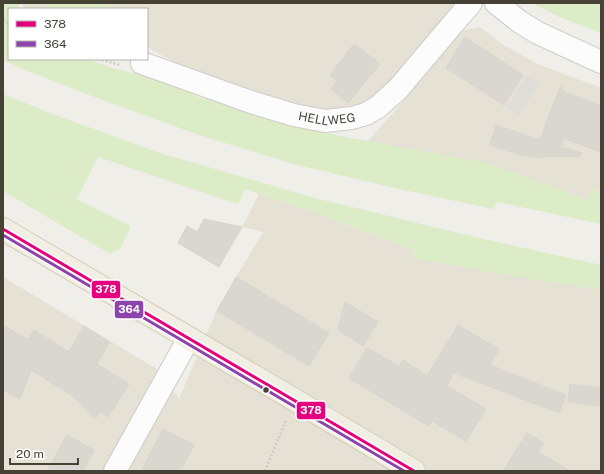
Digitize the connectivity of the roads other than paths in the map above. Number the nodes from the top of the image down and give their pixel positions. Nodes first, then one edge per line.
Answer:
1 (472, 3) edge
2 (496, 3) edge
3 (601, 62) edge
4 (142, 63) dead end
5 (3, 229) edge
6 (188, 338) junction
7 (115, 471) edge
8 (414, 471) edge

1 - 4 street, HELLWEG
2 - 3 street
5 - 6 main road
6 - 7 street
6 - 8 main road

